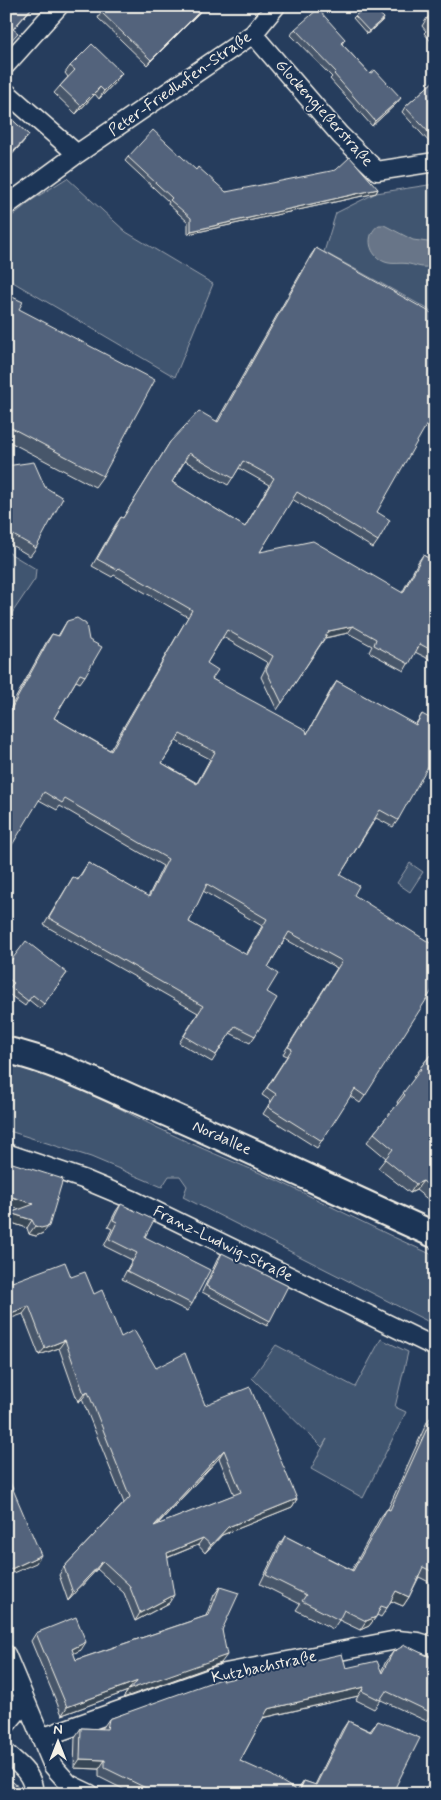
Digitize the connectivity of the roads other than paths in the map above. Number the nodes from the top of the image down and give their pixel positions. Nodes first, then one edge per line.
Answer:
1 (59, 6) edge
2 (276, 6) edge
3 (253, 34) junction
4 (6, 65) edge
5 (6, 92) edge
6 (77, 154) junction
7 (435, 162) edge
8 (6, 206) edge
9 (6, 1050) edge
10 (6, 1153) edge
11 (435, 1235) edge
12 (435, 1347) edge
13 (435, 1648) edge
14 (6, 1654) edge
15 (23, 1696) junction
16 (6, 1726) edge
17 (41, 1738) junction
18 (6, 1753) edge
19 (34, 1794) edge
20 (90, 1794) edge

1 - 4 street
2 - 3 street, Peter-Friedhofen-Straße
3 - 6 street, Peter-Friedhofen-Straße
3 - 7 street, Glockengießerstraße
5 - 6 street
6 - 8 street, Peter-Friedhofen-Straße
9 - 11 main road, Nordallee
10 - 12 street, Franz-Ludwig-Straße
13 - 17 street, Kutzbachstraße
14 - 15 street
15 - 16 street
15 - 17 street
17 - 20 street
18 - 19 street

